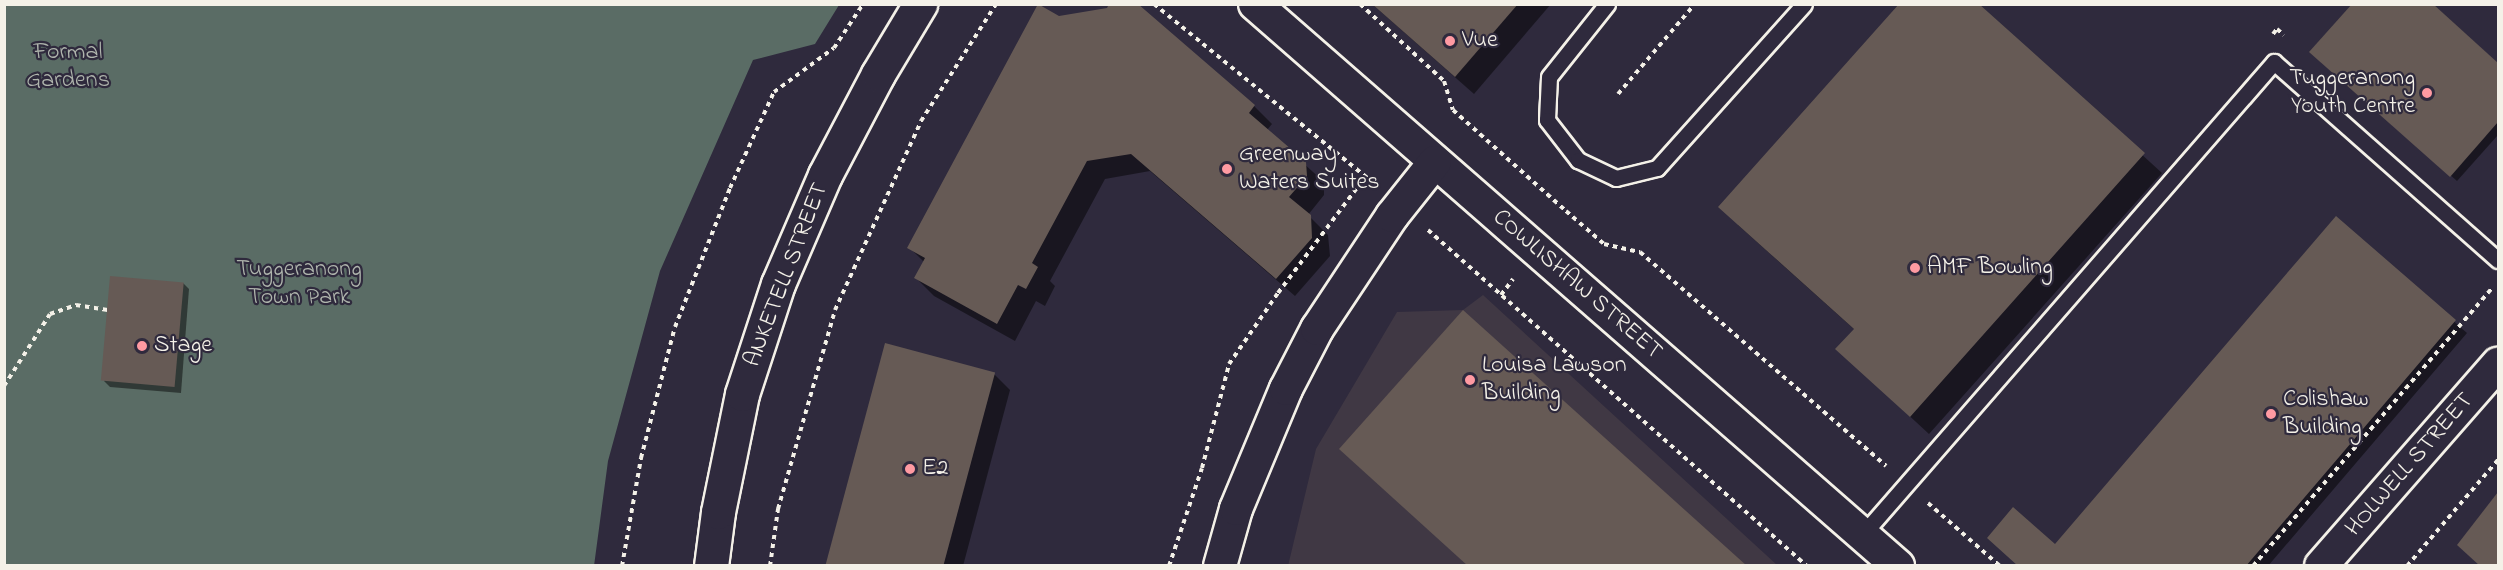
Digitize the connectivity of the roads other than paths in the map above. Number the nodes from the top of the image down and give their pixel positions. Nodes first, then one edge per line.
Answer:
1 (920, 4) edge
2 (1255, 4) edge
3 (1607, 4) edge
4 (1804, 4) edge
5 (1435, 162) junction
6 (2499, 260) edge
7 (2499, 364) edge
8 (1863, 534) junction
9 (711, 566) edge
10 (1220, 566) edge
11 (1898, 566) edge
12 (2321, 566) edge

1 - 9 street, ANKETELL STREET
2 - 5 street, COWLISHAW STREET
3 - 4 lane
5 - 8 street, COWLISHAW STREET
5 - 10 street
6 - 8 lane
7 - 12 street, HOLWELL STREET
8 - 11 street, COWLISHAW STREET

